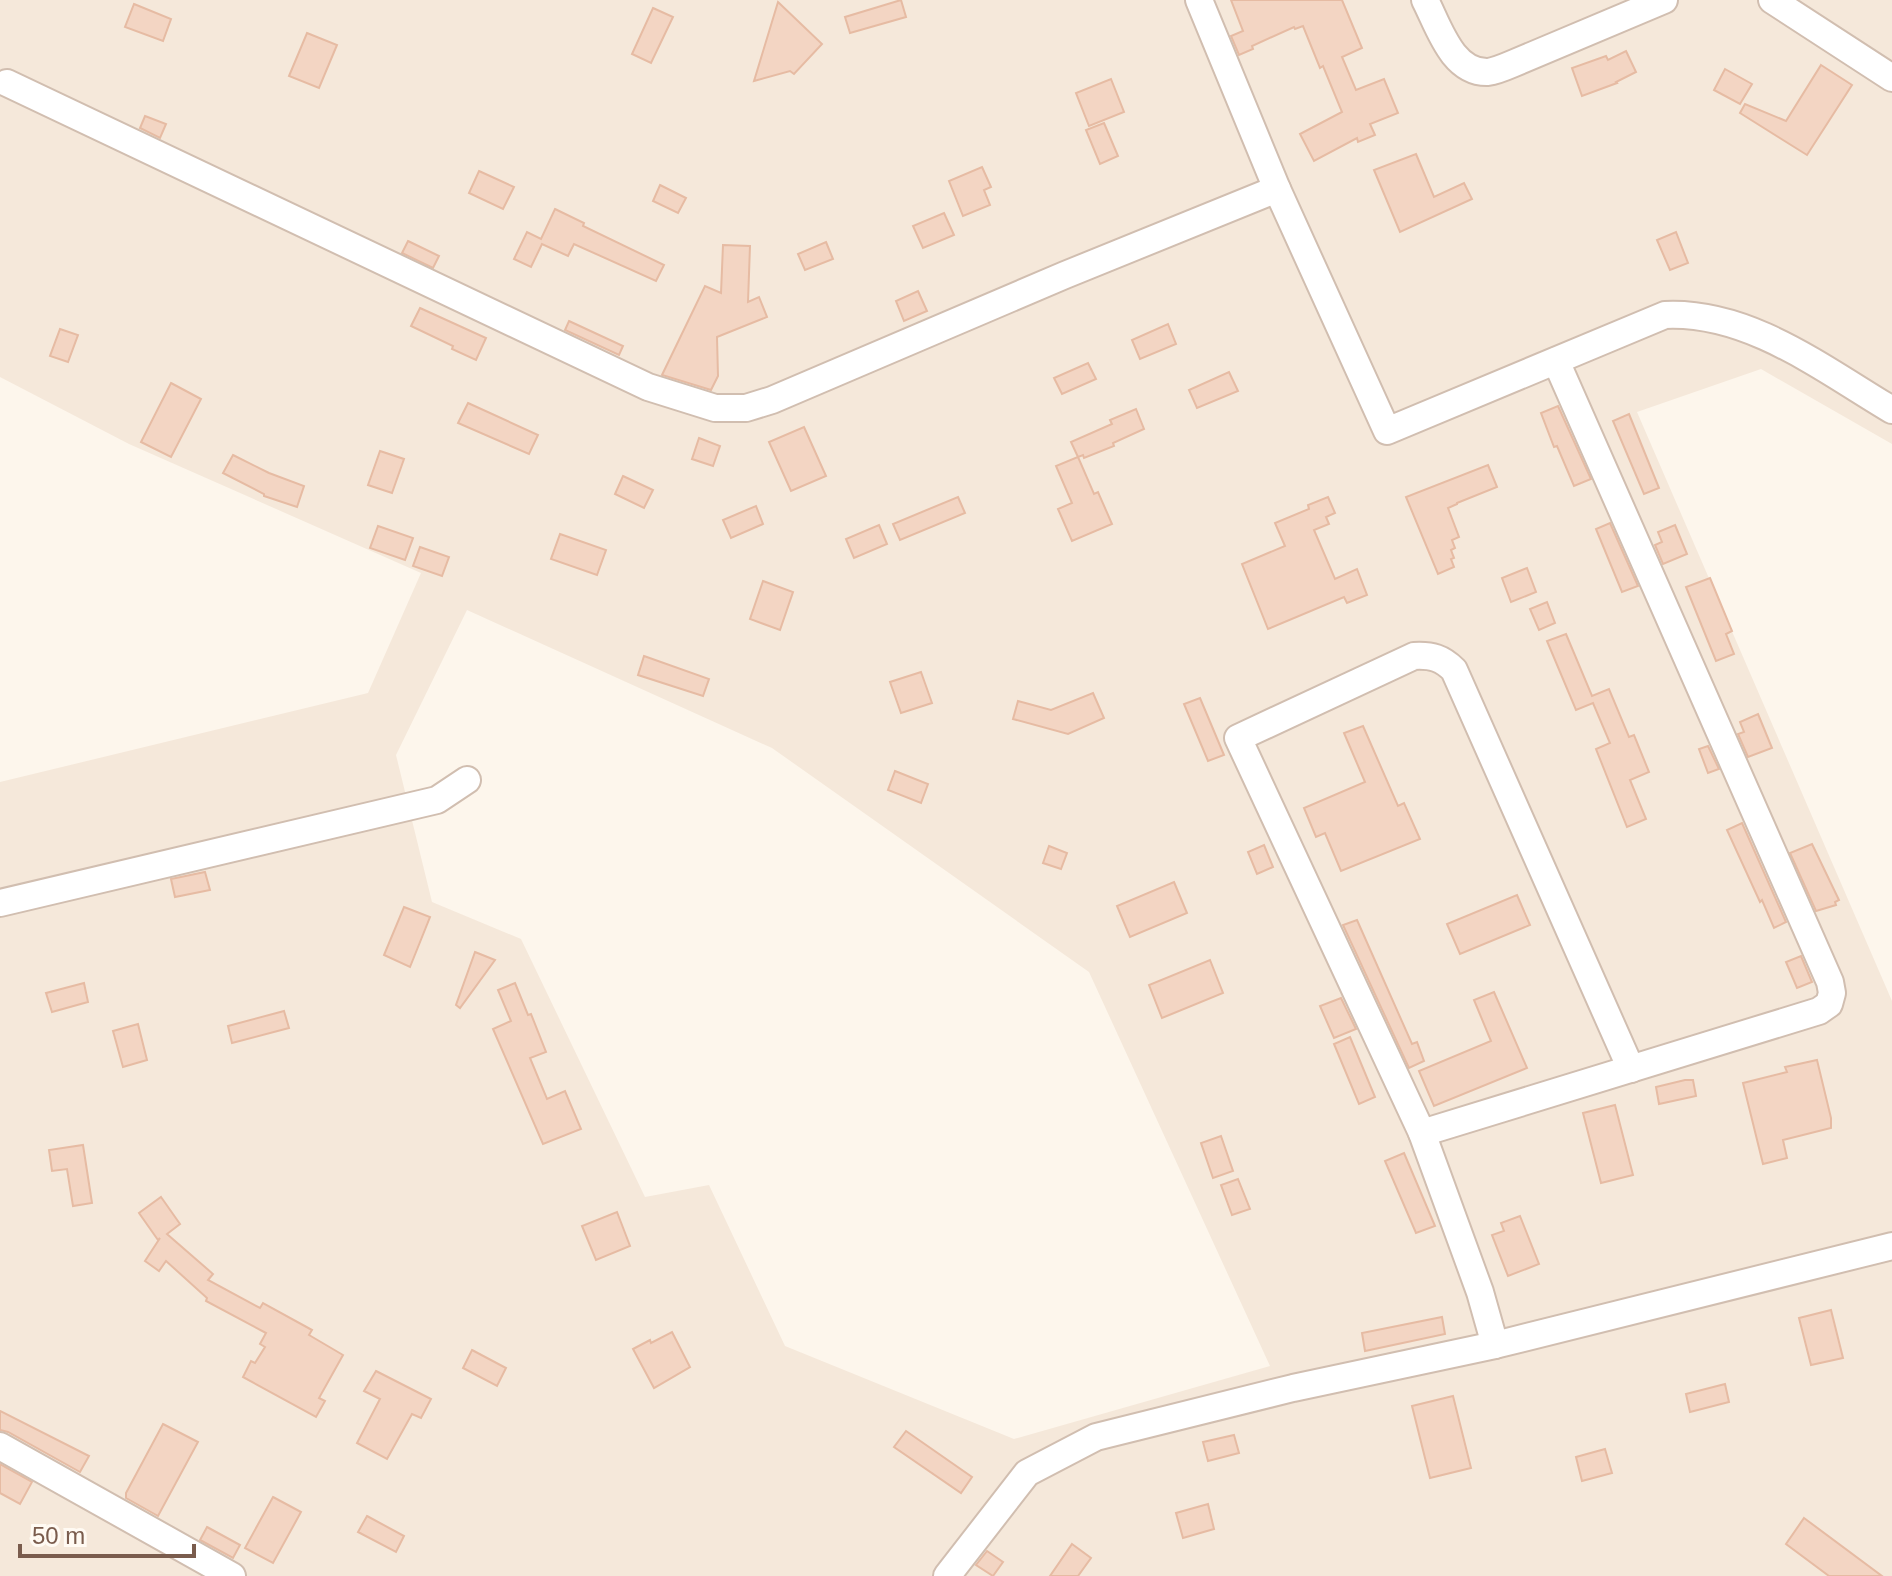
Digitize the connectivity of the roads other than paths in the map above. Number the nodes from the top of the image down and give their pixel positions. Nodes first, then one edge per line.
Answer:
1 (1199, 0) edge
2 (1425, 0) edge
3 (1664, 0) edge
4 (1772, 0) edge
5 (1892, 78) edge
6 (7, 83) dead end
7 (1277, 189) junction
8 (1556, 361) junction
9 (1892, 410) edge
10 (467, 780) dead end
11 (0, 903) edge
12 (1631, 1069) junction
13 (1422, 1133) junction
14 (1892, 1246) edge
15 (1495, 1345) junction
16 (0, 1446) edge
17 (232, 1576) edge
18 (947, 1576) edge

1 - 7 street
2 - 3 street
4 - 5 street
6 - 7 street
7 - 8 street
8 - 9 street
8 - 12 street
10 - 11 street
12 - 13 street
12 - 13 street
13 - 15 street
14 - 15 street
15 - 18 street
16 - 17 street

